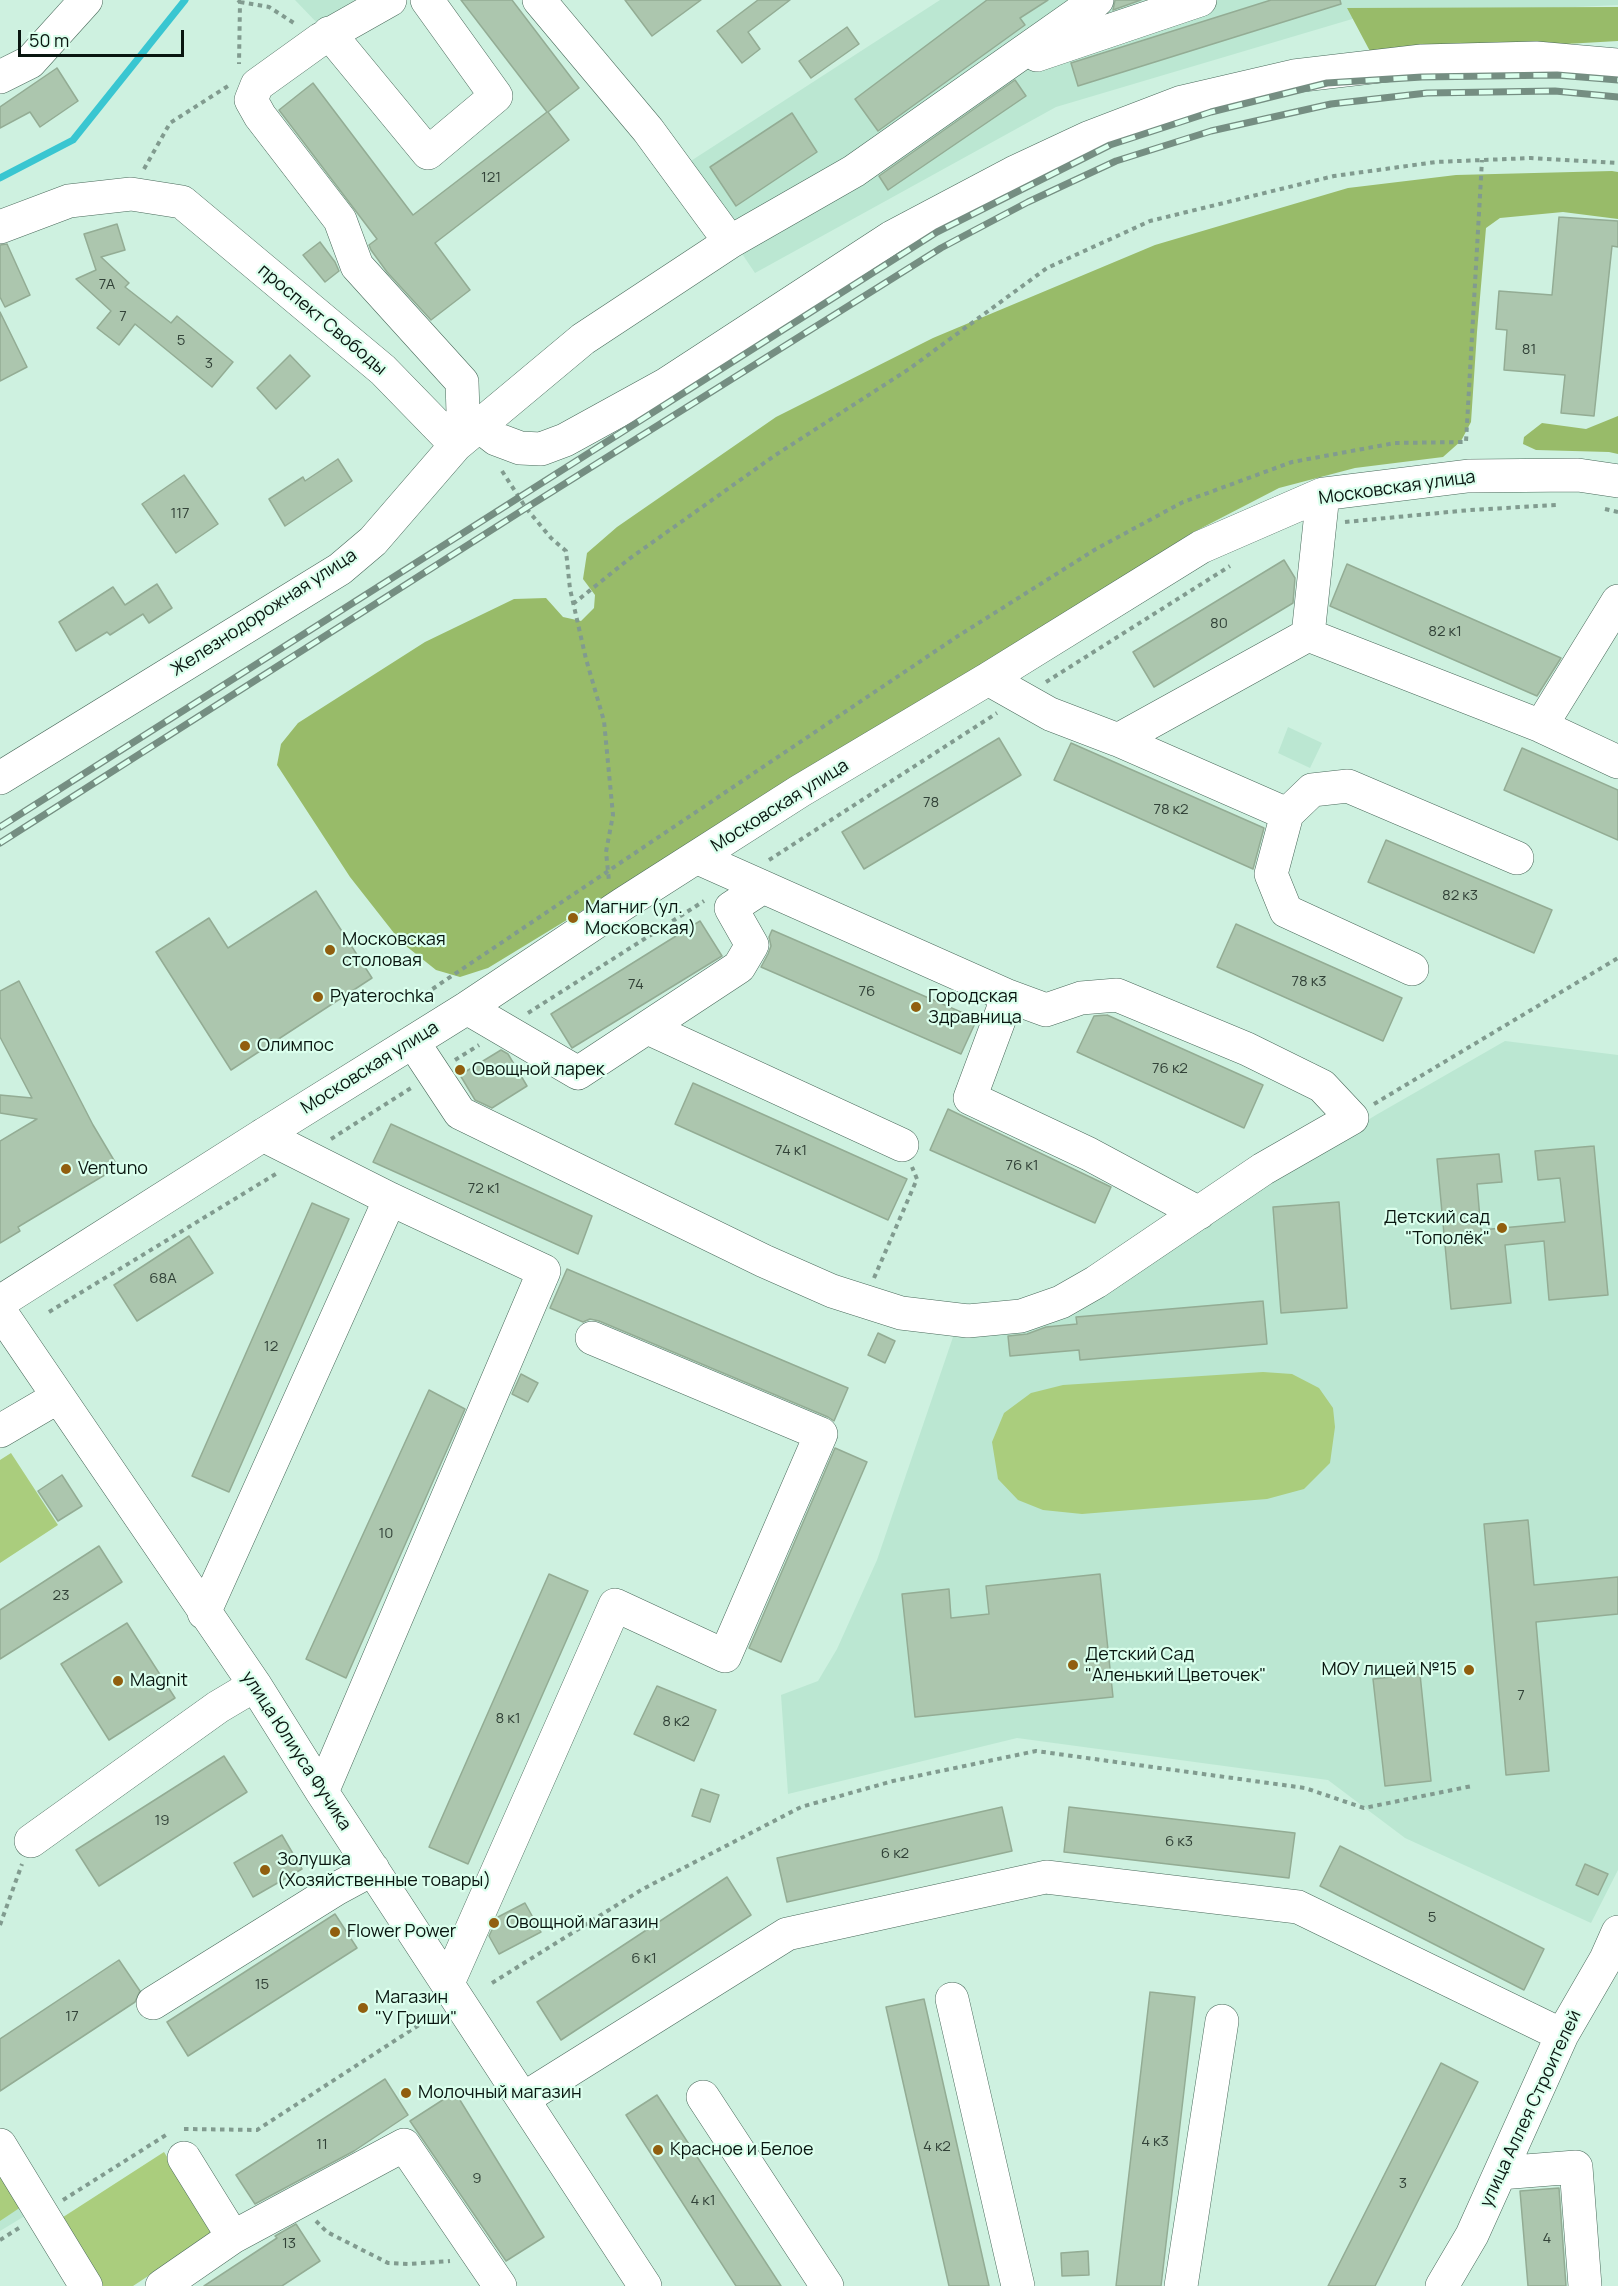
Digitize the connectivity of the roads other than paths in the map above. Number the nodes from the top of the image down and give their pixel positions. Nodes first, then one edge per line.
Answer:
1 (86, 0) edge
2 (390, 0) edge
3 (427, 0) edge
4 (539, 0) edge
5 (1097, 0) edge
6 (1200, 0) edge
7 (325, 36) junction
8 (1618, 65) edge
9 (1004, 66) junction
10 (0, 77) edge
11 (0, 227) edge
12 (730, 242) junction
13 (467, 435) junction
14 (1618, 481) edge
15 (1322, 509) junction
16 (1618, 601) edge
17 (1308, 635) junction
18 (988, 679) junction
19 (1541, 726) junction
20 (1118, 740) junction
21 (1618, 762) edge
22 (0, 778) edge
23 (1287, 814) junction
24 (698, 858) junction
25 (1518, 858) dead end
26 (752, 883) junction
27 (1412, 969) dead end
28 (1008, 996) junction
29 (467, 1008) junction
30 (648, 1028) junction
31 (413, 1042) junction
32 (263, 1135) junction
33 (902, 1145) road end
34 (390, 1199) junction
35 (1199, 1213) junction
36 (0, 1302) edge
37 (0, 1311) edge
38 (592, 1338) dead end
39 (58, 1396) junction
40 (0, 1431) edge
41 (204, 1613) junction
42 (255, 1685) junction
43 (322, 1792) junction
44 (31, 1841) road end
45 (373, 1869) junction
46 (1614, 1952) edge
47 (447, 1983) junction
48 (952, 1999) dead end
49 (153, 2003) dead end
50 (1222, 2021) dead end
51 (1562, 2035) junction
52 (703, 2097) dead end
53 (523, 2099) junction
54 (0, 2145) edge
55 (184, 2158) dead end
56 (1500, 2173) junction
57 (233, 2237) junction
58 (86, 2286) edge
59 (162, 2286) edge
60 (500, 2286) edge
61 (645, 2286) edge
62 (827, 2286) edge
63 (1018, 2286) edge
64 (1181, 2286) edge
65 (1442, 2286) edge
66 (1585, 2286) edge

1 - 10 street
2 - 7 street
3 - 7 street
4 - 12 street
5 - 9 street, Железнодорожная улица
6 - 9 street
7 - 13 street
8 - 13 street, проспект Свободы
9 - 12 street, Железнодорожная улица
11 - 13 street, проспект Свободы
12 - 13 street, Железнодорожная улица
13 - 22 street, Железнодорожная улица
14 - 15 street, Московская улица
15 - 17 street
15 - 18 street, Московская улица
16 - 19 street
17 - 19 street
17 - 20 street
18 - 20 street
18 - 24 street, Московская улица
19 - 21 street
20 - 23 street
23 - 25 street
23 - 27 street
24 - 26 street
24 - 29 street, Московская улица
26 - 28 street
26 - 30 street
28 - 35 street
28 - 35 street
29 - 30 street
29 - 31 street, Московская улица
30 - 33 street
31 - 32 street, Московская улица
31 - 35 street
32 - 34 street
32 - 36 street, Московская улица
34 - 41 street
34 - 43 street
37 - 39 street, улица Юлиуса Фучика
38 - 47 street
39 - 40 street
39 - 41 street, улица Юлиуса Фучика
41 - 42 street, улица Юлиуса Фучика
42 - 43 street, улица Юлиуса Фучика
42 - 44 street
43 - 45 street, улица Юлиуса Фучика
45 - 47 street, улица Юлиуса Фучика
45 - 49 street
46 - 51 street, улица Аллея Строителей
47 - 53 street, улица Юлиуса Фучика
48 - 63 street
50 - 64 street
51 - 53 street
51 - 56 street, улица Аллея Строителей
52 - 62 street
53 - 61 street, улица Юлиуса Фучика
54 - 58 street
55 - 57 street
56 - 65 street, улица Аллея Строителей
56 - 66 street
57 - 59 street
57 - 60 street

